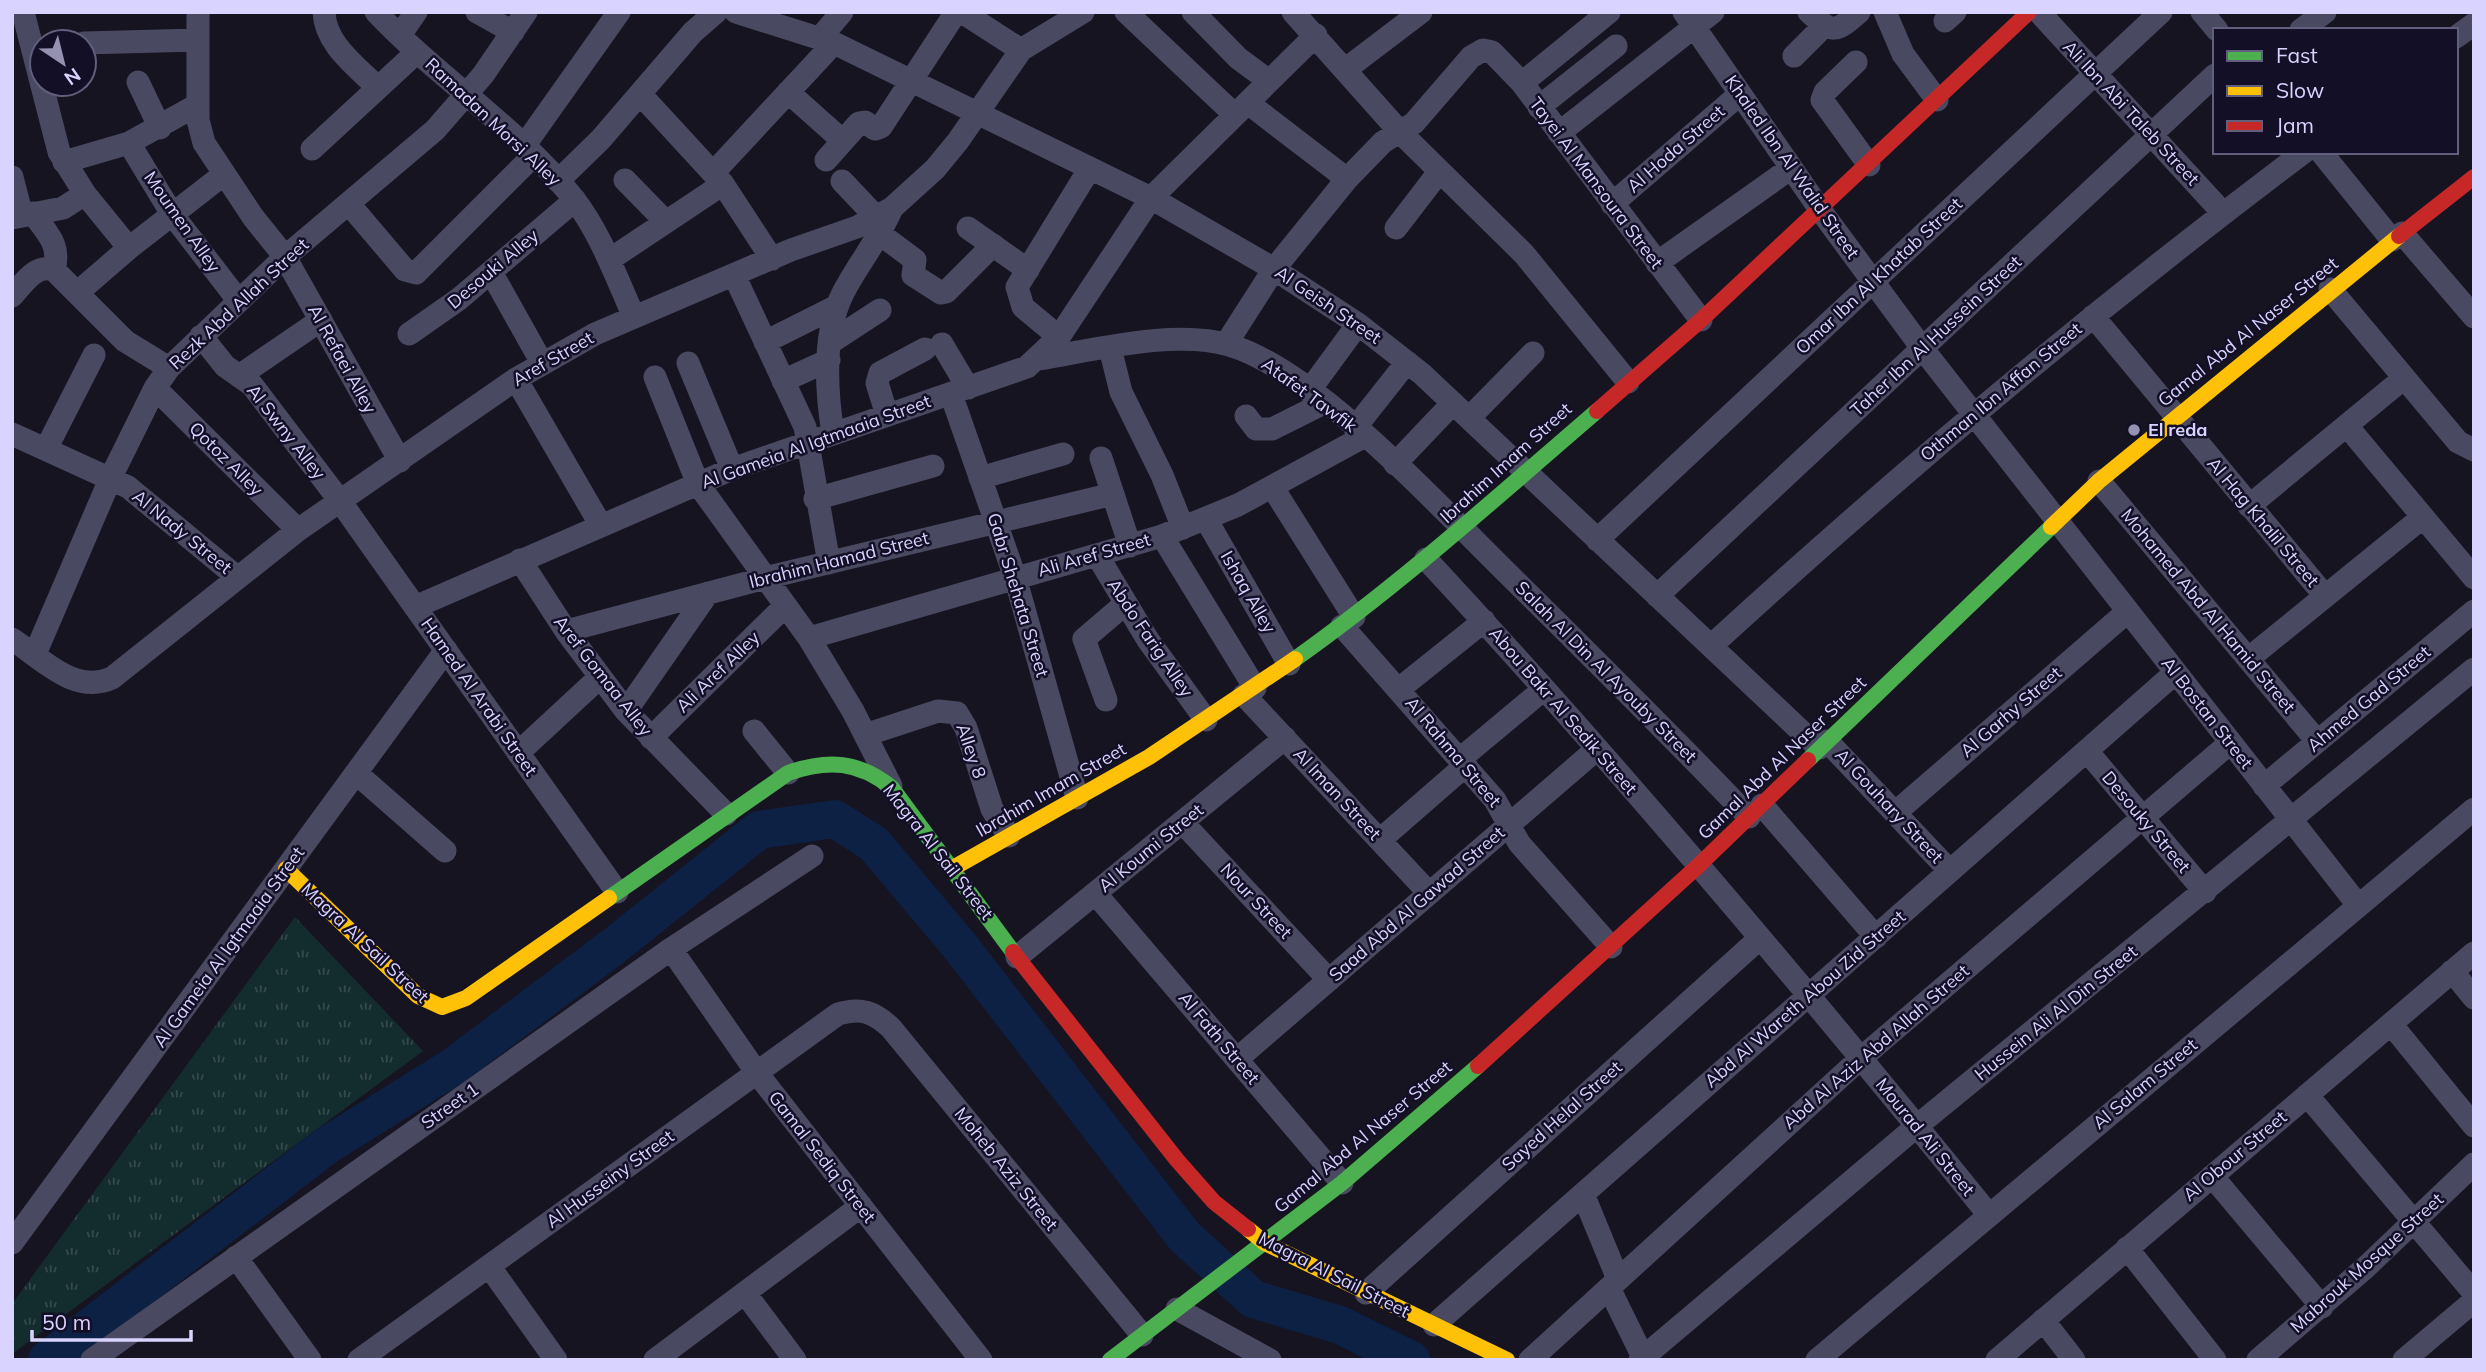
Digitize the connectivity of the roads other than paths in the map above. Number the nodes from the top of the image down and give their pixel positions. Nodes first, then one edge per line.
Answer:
1 (198, 12) edge
2 (324, 12) edge
3 (376, 12) edge
4 (416, 12) edge
5 (477, 12) edge
6 (526, 12) edge
7 (620, 12) edge
8 (716, 12) edge
9 (736, 12) edge
10 (842, 12) edge
11 (959, 12) edge
12 (1083, 12) edge
13 (1126, 12) edge
14 (1193, 12) edge
15 (1293, 12) edge
16 (1609, 12) edge
17 (1713, 12) edge
18 (1859, 12) edge
19 (1885, 12) edge
20 (2029, 12) edge
21 (2039, 12) edge
22 (2161, 12) edge
23 (2202, 12) edge
24 (23, 13) edge
25 (1408, 16) edge
26 (1816, 19) edge
27 (1689, 20) edge
28 (2474, 24) edge
29 (2215, 28) edge
30 (513, 32) junction
31 (400, 35) junction
32 (1316, 35) junction
33 (2458, 36) edge
34 (197, 40) junction
35 (827, 41) junction
36 (28, 43) edge
37 (98, 43) edge
38 (1616, 46) dead end
39 (1021, 50) junction
40 (417, 52) junction
41 (1794, 56) dead end
42 (1856, 62) dead end
43 (1346, 69) junction
44 (2095, 75) junction
45 (2213, 77) edge
46 (913, 81) junction
47 (1269, 81) junction
48 (138, 82) dead end
49 (1522, 83) junction
50 (377, 87) junction
51 (788, 92) junction
52 (1740, 93) junction
53 (466, 96) junction
54 (642, 96) junction
55 (43, 98) edge
56 (1937, 100) junction
57 (197, 105) junction
58 (1539, 107) junction
59 (1242, 109) junction
60 (978, 113) junction
61 (160, 128) junction
62 (1399, 132) junction
63 (1559, 133) junction
64 (2151, 135) junction
65 (843, 141) junction
66 (129, 143) junction
67 (312, 149) dead end
68 (529, 151) junction
69 (2301, 154) edge
70 (2322, 154) edge
71 (826, 160) dead end
72 (64, 162) junction
73 (1869, 164) junction
74 (1090, 168) junction
75 (1791, 168) junction
76 (1439, 172) junction
77 (223, 175) junction
78 (12, 177) edge
79 (2474, 177) edge
80 (718, 178) junction
81 (1347, 179) junction
82 (625, 180) dead end
83 (558, 181) junction
84 (842, 181) dead end
85 (85, 194) junction
86 (1151, 198) junction
87 (575, 200) junction
88 (349, 204) junction
89 (1612, 204) junction
90 (1821, 211) junction
91 (2223, 213) junction
92 (172, 214) junction
93 (23, 216) edge
94 (883, 220) junction
95 (666, 222) junction
96 (968, 228) dead end
97 (1396, 228) dead end
98 (2397, 237) junction
99 (993, 245) junction
100 (129, 248) junction
101 (285, 257) junction
102 (772, 259) junction
103 (609, 260) junction
104 (1657, 263) junction
105 (1274, 269) junction
106 (54, 270) junction
107 (1028, 270) junction
108 (491, 272) junction
109 (735, 277) junction
110 (1872, 282) junction
111 (2330, 289) junction
112 (77, 293) junction
113 (12, 296) edge
114 (238, 300) junction
115 (837, 306) junction
116 (880, 310) dead end
117 (2093, 316) junction
118 (634, 317) junction
119 (2474, 317) edge
120 (321, 320) junction
121 (1701, 320) junction
122 (1357, 324) junction
123 (409, 334) dead end
124 (201, 336) junction
125 (1059, 337) junction
126 (765, 342) junction
127 (1226, 344) junction
128 (1110, 348) junction
129 (1922, 348) junction
130 (830, 351) junction
131 (1533, 353) dead end
132 (94, 355) dead end
133 (1039, 359) junction
134 (1407, 362) junction
135 (542, 363) junction
136 (688, 363) dead end
137 (169, 368) junction
138 (239, 376) junction
139 (654, 377) dead end
140 (516, 379) junction
141 (2404, 379) junction
142 (783, 381) junction
143 (1628, 382) junction
144 (155, 388) junction
145 (959, 391) junction
146 (1316, 397) junction
147 (1461, 410) junction
148 (1973, 414) junction
149 (887, 415) junction
150 (1246, 416) dead end
151 (2174, 417) junction
152 (2347, 426) junction
153 (1360, 432) junction
154 (833, 433) junction
155 (12, 434) edge
156 (808, 442) junction
157 (47, 449) junction
158 (2474, 450) edge
159 (1063, 454) dead end
160 (1101, 458) dead end
161 (400, 461) junction
162 (1395, 464) junction
163 (933, 466) dead end
164 (732, 469) junction
165 (1525, 471) junction
166 (111, 477) junction
167 (980, 478) junction
168 (2099, 481) junction
169 (698, 484) junction
170 (1273, 488) junction
171 (1113, 494) junction
172 (815, 499) junction
173 (340, 501) junction
174 (2249, 506) junction
175 (2423, 517) junction
176 (1206, 519) junction
177 (2055, 520) junction
178 (996, 522) junction
179 (600, 524) junction
180 (1462, 528) junction
181 (298, 530) junction
182 (1173, 532) junction
183 (1597, 540) junction
184 (1130, 546) junction
185 (1097, 555) junction
186 (1426, 559) junction
187 (520, 560) junction
188 (829, 563) junction
189 (237, 577) junction
190 (1015, 577) junction
191 (765, 578) junction
192 (2474, 578) edge
193 (708, 593) junction
194 (1657, 596) junction
195 (2325, 596) junction
196 (1125, 604) junction
197 (785, 606) junction
198 (415, 607) junction
199 (2474, 611) edge
200 (2127, 612) junction
201 (1484, 621) junction
202 (1348, 622) junction
203 (566, 631) junction
204 (809, 638) junction
205 (1710, 646) junction
206 (20, 648) edge
207 (446, 650) junction
208 (2248, 659) junction
209 (1289, 664) junction
210 (2474, 669) edge
211 (2175, 673) junction
212 (600, 677) junction
213 (1544, 689) junction
214 (1399, 690) junction
215 (1250, 692) junction
216 (1106, 701) dead end
217 (626, 710) junction
218 (1206, 720) junction
219 (754, 731) dead end
220 (865, 735) junction
221 (651, 738) junction
222 (1285, 738) junction
223 (2317, 741) junction
224 (2230, 743) junction
225 (1823, 745) junction
226 (1597, 749) junction
227 (2087, 751) junction
228 (518, 752) junction
229 (1463, 762) junction
230 (356, 773) junction
231 (788, 773) junction
232 (2264, 786) junction
233 (892, 788) junction
234 (1077, 797) junction
235 (2474, 809) edge
236 (1756, 811) junction
237 (1895, 813) junction
238 (726, 814) junction
239 (2141, 817) junction
240 (2291, 820) junction
241 (1182, 822) junction
242 (1509, 824) junction
243 (1009, 836) junction
244 (1380, 841) junction
245 (445, 851) dead end
246 (812, 856) dead end
247 (1698, 866) junction
248 (953, 868) junction
249 (286, 869) junction
250 (1950, 871) junction
251 (617, 892) junction
252 (2205, 892) junction
253 (1095, 893) junction
254 (1429, 893) junction
255 (2358, 905) junction
256 (1876, 937) junction
257 (1759, 939) junction
258 (1611, 947) junction
259 (671, 949) junction
260 (2474, 953) edge
261 (1017, 957) junction
262 (2452, 971) junction
263 (1329, 980) junction
264 (1808, 997) junction
265 (2474, 998) edge
266 (865, 1011) joint
267 (2391, 1024) junction
268 (1237, 1059) junction
269 (1860, 1059) junction
270 (757, 1073) junction
271 (2307, 1095) junction
272 (1917, 1126) junction
273 (2474, 1126) edge
274 (2474, 1164) edge
275 (2212, 1176) junction
276 (1342, 1183) junction
277 (1583, 1194) junction
278 (861, 1206) junction
279 (1989, 1215) junction
280 (2414, 1222) junction
281 (12, 1243) edge
282 (1265, 1243) junction
283 (2127, 1248) junction
284 (236, 1258) junction
285 (489, 1266) junction
286 (1614, 1283) junction
287 (745, 1293) junction
288 (1366, 1293) junction
289 (2474, 1293) edge
290 (2474, 1301) edge
291 (1184, 1303) junction
292 (2322, 1307) junction
293 (2042, 1320) junction
294 (1434, 1325) junction
295 (1142, 1335) junction
296 (2265, 1357) edge
297 (792, 1359) edge
298 (1642, 1359) edge
299 (92, 1360) edge
300 (310, 1360) edge
301 (359, 1360) edge
302 (556, 1360) edge
303 (655, 1360) edge
304 (981, 1360) edge
305 (1110, 1360) edge
306 (1270, 1360) edge
307 (1507, 1360) edge
308 (1530, 1360) edge
309 (1816, 1360) edge
310 (1997, 1360) edge
311 (2074, 1360) edge
312 (2215, 1360) edge
313 (2404, 1360) edge

1 - 34 street, Al Refaei Alley
2 - 50 street
3 - 31 street, Ramadan Morsi Alley
4 - 31 street
5 - 30 street
6 - 30 street, Rezk Abd Allah Street
7 - 68 street
8 - 54 street
9 - 35 street, Al Geish Street
10 - 35 street
11 - 39 street
11 - 46 street
12 - 39 street, Aref Street
13 - 59 street
14 - 47 street
15 - 32 street
16 - 49 street
17 - 27 street
18 - 26 street
19 - 56 street
20 - 56 street, Ibrahim Imam Street
21 - 44 street, Ali Ibn Abi Taleb Street
22 - 44 street, Omar Ibn Al Khatab Street
23 - 29 street
24 - 36 street
25 - 43 street
26 - 41 street
27 - 52 street, Khaled Ibn Al Walid Street
27 - 63 street
28 - 33 street
30 - 53 street, Rezk Abd Allah Street
31 - 40 street, Ramadan Morsi Alley
32 - 43 street
32 - 47 street, Al Gameia Al Igtmaaia Street
34 - 37 street
34 - 57 street, Al Refaei Alley
35 - 46 street, Al Geish Street
35 - 51 street
38 - 58 street
39 - 60 street, Aref Street
40 - 50 street
40 - 53 street, Ramadan Morsi Alley
42 - 73 street
43 - 62 street
44 - 64 street, Ali Ibn Abi Taleb Street
44 - 110 street, Omar Ibn Al Khatab Street
45 - 64 street, Taher Ibn Al Hussein Street
46 - 60 street, Al Geish Street
46 - 65 street
47 - 59 street, Al Gameia Al Igtmaaia Street
48 - 61 street
49 - 58 street, Tayei Al Mansoura Street
49 - 62 street, Tayei Al Mansoura Street
50 - 67 street
51 - 65 street
51 - 80 street
52 - 75 street, Khaled Ibn Al Walid Street
52 - 89 street, Al Hoda Street
53 - 68 street, Ramadan Morsi Alley
53 - 88 street, Rezk Abd Allah Street
54 - 80 street
54 - 83 street
55 - 72 street
56 - 73 street, Ibrahim Imam Street
57 - 61 street
57 - 77 street, Al Refaei Alley
58 - 63 street, Tayei Al Mansoura Street
59 - 81 street
59 - 86 street, Al Gameia Al Igtmaaia Street
60 - 74 street, Al Geish Street
60 - 94 street, Aref Street
61 - 66 street
62 - 76 street
62 - 81 street
63 - 89 street, Tayei Al Mansoura Street
64 - 91 street, Ali Ibn Abi Taleb Street
64 - 129 street, Taher Ibn Al Hussein Street
65 - 71 street
66 - 72 street
66 - 92 street, Moumen Alley
68 - 83 street, Ramadan Morsi Alley
68 - 88 street
69 - 91 street, Othman Ibn Affan Street
70 - 98 street
72 - 85 street
73 - 90 street, Ibrahim Imam Street
74 - 86 street, Al Geish Street
74 - 107 street
75 - 90 street, Khaled Ibn Al Walid Street
75 - 104 street
76 - 97 street
76 - 143 street
77 - 92 street
77 - 101 street, Al Refaei Alley
78 - 93 street
79 - 98 street, Gamal Abd Al Naser Street
80 - 95 street
80 - 102 street
81 - 105 street
82 - 95 street
83 - 87 street, Ramadan Morsi Alley
84 - 94 street
85 - 93 street
85 - 100 street
86 - 105 street, Al Geish Street
86 - 125 street, Al Gameia Al Igtmaaia Street
87 - 103 street, Ramadan Morsi Alley
87 - 108 street, Desouki Alley
88 - 101 street, Rezk Abd Allah Street
89 - 104 street, Tayei Al Mansoura Street
90 - 110 street, Khaled Ibn Al Walid Street
90 - 121 street, Ibrahim Imam Street
91 - 117 street, Othman Ibn Affan Street
92 - 100 street
92 - 114 street, Moumen Alley
93 - 106 street
94 - 99 street
94 - 102 street, Aref Street
94 - 115 street
95 - 103 street
96 - 99 street
98 - 111 street, Gamal Abd Al Naser Street
98 - 119 street
99 - 107 street
100 - 112 street
101 - 114 street, Rezk Abd Allah Street
101 - 120 street, Al Refaei Alley
102 - 109 street, Aref Street
103 - 118 street, Ramadan Morsi Alley
104 - 121 street, Tayei Al Mansoura Street
105 - 122 street, Al Geish Street
105 - 127 street
106 - 112 street
106 - 113 street
107 - 125 street
108 - 123 street, Desouki Alley
108 - 135 street
109 - 118 street, Aref Street
109 - 126 street
110 - 129 street, Khaled Ibn Al Walid Street
110 - 183 street, Omar Ibn Al Khatab Street
111 - 141 street
111 - 151 street, Gamal Abd Al Naser Street
112 - 137 street
114 - 124 street, Rezk Abd Allah Street
115 - 126 street
115 - 130 street
116 - 130 street
117 - 148 street, Othman Ibn Affan Street
117 - 151 street, Al Hag Khalil Street
118 - 135 street, Aref Street
120 - 138 street
120 - 161 street, Al Refaei Alley
121 - 143 street, Ibrahim Imam Street
122 - 134 street, Al Geish Street
122 - 146 street
124 - 137 street, Rezk Abd Allah Street
124 - 138 street, Al Swny Alley
125 - 133 street, Al Gameia Al Igtmaaia Street
126 - 142 street
127 - 128 street, Atafet Tawfik
127 - 146 street, Atafet Tawfik
128 - 133 street, Atafet Tawfik
128 - 182 street, Al Iman Street
129 - 148 street, Khaled Ibn Al Walid Street
129 - 194 street, Taher Ibn Al Hussein Street
130 - 142 street
130 - 154 street
131 - 147 street
132 - 157 street
133 - 145 street, Al Gameia Al Igtmaaia Street
134 - 147 street, Al Geish Street
134 - 153 street, Ali Aref Street
135 - 140 street, Aref Street
136 - 164 street
137 - 144 street, Rezk Abd Allah Street
138 - 173 street, Al Swny Alley
139 - 169 street
140 - 161 street, Aref Street
140 - 179 street
141 - 152 street
141 - 158 street
142 - 156 street
143 - 165 street, Ibrahim Imam Street
144 - 166 street, Rezk Abd Allah Street
144 - 181 street, Qotoz Alley
145 - 149 street, Al Gameia Al Igtmaaia Street
145 - 149 street, Gabr Shehata Street
145 - 167 street, Gabr Shehata Street
146 - 150 street
146 - 153 street, Atafet Tawfik
147 - 162 street
147 - 165 street, Al Geish Street
148 - 177 street, Khaled Ibn Al Walid Street
148 - 205 street, Othman Ibn Affan Street
149 - 154 street, Al Gameia Al Igtmaaia Street
151 - 168 street, Gamal Abd Al Naser Street
151 - 174 street, Al Hag Khalil Street
152 - 174 street
152 - 175 street
153 - 162 street, Atafet Tawfik
153 - 170 street, Ali Aref Street
154 - 156 street, Al Gameia Al Igtmaaia Street
155 - 157 street, Al Nady Street
156 - 164 street, Al Gameia Al Igtmaaia Street
156 - 172 street
157 - 166 street, Al Nady Street
159 - 167 street
160 - 171 street
161 - 173 street, Aref Street
162 - 180 street, Atafet Tawfik
163 - 172 street
164 - 169 street, Al Gameia Al Igtmaaia Street
165 - 180 street, Ibrahim Imam Street
165 - 183 street, Al Geish Street
166 - 189 street, Al Nady Street
166 - 206 street, Rezk Abd Allah Street
167 - 178 street, Gabr Shehata Street
168 - 177 street, Gamal Abd Al Naser Street
168 - 208 street, Mohamed Abd Al Hamid Street
169 - 179 street, Al Gameia Al Igtmaaia Street
169 - 191 street
170 - 176 street, Ali Aref Street
170 - 202 street, Al Rahma Street
171 - 178 street, Ibrahim Hamad Street
171 - 184 street
172 - 188 street
173 - 181 street, Aref Street
173 - 198 street, Hamed Al Arabi Street
174 - 195 street, Al Hag Khalil Street
175 - 192 street
175 - 195 street
176 - 182 street, Ali Aref Street
176 - 209 street, Ishaq Alley
177 - 200 street, Al Bostan Street
177 - 225 street, Gamal Abd Al Naser Street
178 - 188 street, Ibrahim Hamad Street
178 - 190 street, Gabr Shehata Street
179 - 187 street, Al Gameia Al Igtmaaia Street
180 - 186 street, Ibrahim Imam Street
180 - 236 street, Salah Al Din Al Ayouby Street
181 - 189 street, Aref Street
182 - 184 street, Ali Aref Street
182 - 215 street, Al Iman Street
183 - 194 street, Al Geish Street
184 - 185 street, Ali Aref Street
185 - 190 street, Ali Aref Street
185 - 196 street, Abdo Farig Alley
186 - 201 street, Abou Bakr Al Sedik Street
186 - 202 street, Ibrahim Imam Street
187 - 198 street, Al Gameia Al Igtmaaia Street
187 - 203 street, Aref Gomaa Alley
188 - 191 street, Ibrahim Hamad Street
189 - 206 street, Aref Street
190 - 204 street, Ali Aref Street
190 - 234 street, Gabr Shehata Street
191 - 193 street, Ibrahim Hamad Street
191 - 197 street
193 - 203 street, Ibrahim Hamad Street
193 - 217 street
194 - 205 street, Al Geish Street
195 - 208 street
196 - 216 street
196 - 218 street, Abdo Farig Alley
197 - 204 street
197 - 221 street, Ali Aref Alley
198 - 207 street, Hamed Al Arabi Street
199 - 223 street, Ahmed Gad Street
200 - 211 street, Al Bostan Street
200 - 237 street, Al Garhy Street
201 - 213 street, Abou Bakr Al Sedik Street
201 - 214 street
202 - 209 street, Ibrahim Imam Street
202 - 214 street, Al Rahma Street
203 - 212 street, Aref Gomaa Alley
204 - 220 street
205 - 225 street, Al Geish Street
207 - 228 street, Hamed Al Arabi Street
207 - 230 street, Al Gameia Al Igtmaaia Street
208 - 223 street, Mohamed Abd Al Hamid Street
209 - 215 street, Ibrahim Imam Street
210 - 240 street, Hussein Ali Al Din Street
211 - 224 street, Al Bostan Street
211 - 227 street, Abd Al Wareth Abou Zid Street
212 - 217 street, Aref Gomaa Alley
212 - 228 street
213 - 226 street, Abou Bakr Al Sedik Street
213 - 229 street
214 - 229 street, Al Rahma Street
215 - 218 street, Ibrahim Imam Street
215 - 222 street, Al Iman Street
217 - 221 street, Aref Gomaa Alley
218 - 234 street, Ibrahim Imam Street
219 - 231 street
220 - 233 street
220 - 243 street, Alley 8
221 - 238 street, Aref Gomaa Alley
222 - 241 street, Al Koumi Street
222 - 244 street, Al Iman Street
223 - 232 street, Ahmed Gad Street
224 - 232 street, Al Bostan Street
224 - 239 street, Abd Al Aziz Abd Allah Street
225 - 236 street, Gamal Abd Al Naser Street
225 - 237 street, Al Gouhary Street
226 - 242 street, Saad Abd Al Gawad Street
226 - 247 street, Abou Bakr Al Sedik Street
227 - 239 street, Desouky Street
227 - 250 street, Abd Al Wareth Abou Zid Street
228 - 251 street, Hamed Al Arabi Street
229 - 242 street, Al Rahma Street
229 - 244 street
230 - 245 street
230 - 249 street, Al Gameia Al Igtmaaia Street
231 - 233 street, Magra Al Sail Street
231 - 238 street, Magra Al Sail Street
232 - 240 street, Al Bostan Street
233 - 248 street, Magra Al Sail Street
234 - 243 street, Ibrahim Imam Street
235 - 255 street, Al Salam Street
236 - 247 street, Gamal Abd Al Naser Street
236 - 256 street, Salah Al Din Al Ayouby Street
237 - 250 street, Al Gouhary Street
238 - 251 street, Magra Al Sail Street
239 - 252 street, Desouky Street
239 - 269 street, Abd Al Aziz Abd Allah Street
240 - 252 street, Hussein Ali Al Din Street
240 - 255 street, Al Bostan Street
241 - 253 street, Al Koumi Street
241 - 263 street, Nour Street
242 - 254 street, Saad Abd Al Gawad Street
242 - 258 street, Al Rahma Street
243 - 248 street, Ibrahim Imam Street
244 - 254 street, Al Iman Street
246 - 259 street, Street 1
247 - 257 street, Mourad Ali Street
247 - 258 street, Gamal Abd Al Naser Street
248 - 261 street, Magra Al Sail Street
249 - 251 street, Magra Al Sail Street
249 - 281 street, Al Gameia Al Igtmaaia Street
250 - 256 street, Abd Al Wareth Abou Zid Street
252 - 272 street, Hussein Ali Al Din Street
253 - 261 street, Al Koumi Street
253 - 268 street, Al Fath Street
254 - 263 street, Saad Abd Al Gawad Street
255 - 279 street, Al Salam Street
256 - 264 street, Abd Al Wareth Abou Zid Street
257 - 264 street, Mourad Ali Street
257 - 288 street, Sayed Helal Street
258 - 276 street, Gamal Abd Al Naser Street
259 - 270 street, Gamal Sediq Street
259 - 284 street, Street 1
260 - 262 street, Al Obour Street
261 - 282 street, Magra Al Sail Street
262 - 265 street
262 - 267 street, Al Obour Street
263 - 268 street, Saad Abd Al Gawad Street
264 - 269 street, Mourad Ali Street
264 - 277 street, Abd Al Wareth Abou Zid Street
266 - 270 street, Al Husseiny Street
266 - 295 street, Moheb Aziz Street
267 - 271 street, Al Obour Street
267 - 273 street
268 - 276 street, Al Fath Street
269 - 272 street, Mourad Ali Street
269 - 286 street, Abd Al Aziz Abd Allah Street
270 - 278 street, Gamal Sediq Street
270 - 285 street, Al Husseiny Street
271 - 275 street, Al Obour Street
271 - 280 street
272 - 279 street, Mourad Ali Street
272 - 298 street, Hussein Ali Al Din Street
274 - 280 street, Mabrouk Mosque Street
275 - 283 street, Al Obour Street
275 - 292 street
276 - 282 street, Gamal Abd Al Naser Street
277 - 286 street
277 - 294 street, Abd Al Wareth Abou Zid Street
278 - 287 street
278 - 304 street, Gamal Sediq Street
279 - 309 street, Al Salam Street
280 - 289 street
280 - 292 street, Mabrouk Mosque Street
282 - 288 street, Magra Al Sail Street
282 - 291 street, Gamal Abd Al Naser Street
283 - 293 street, Al Obour Street
283 - 312 street
284 - 299 street, Street 1
284 - 300 street
285 - 301 street, Al Husseiny Street
285 - 302 street
286 - 298 street
286 - 308 street, Abd Al Aziz Abd Allah Street
287 - 297 street
287 - 303 street
288 - 294 street, Magra Al Sail Street
290 - 313 street
291 - 295 street, Gamal Abd Al Naser Street
291 - 306 street
292 - 296 street, Mabrouk Mosque Street
293 - 310 street, Al Obour Street
293 - 311 street
294 - 307 street, Magra Al Sail Street
295 - 305 street, Gamal Abd Al Naser Street

